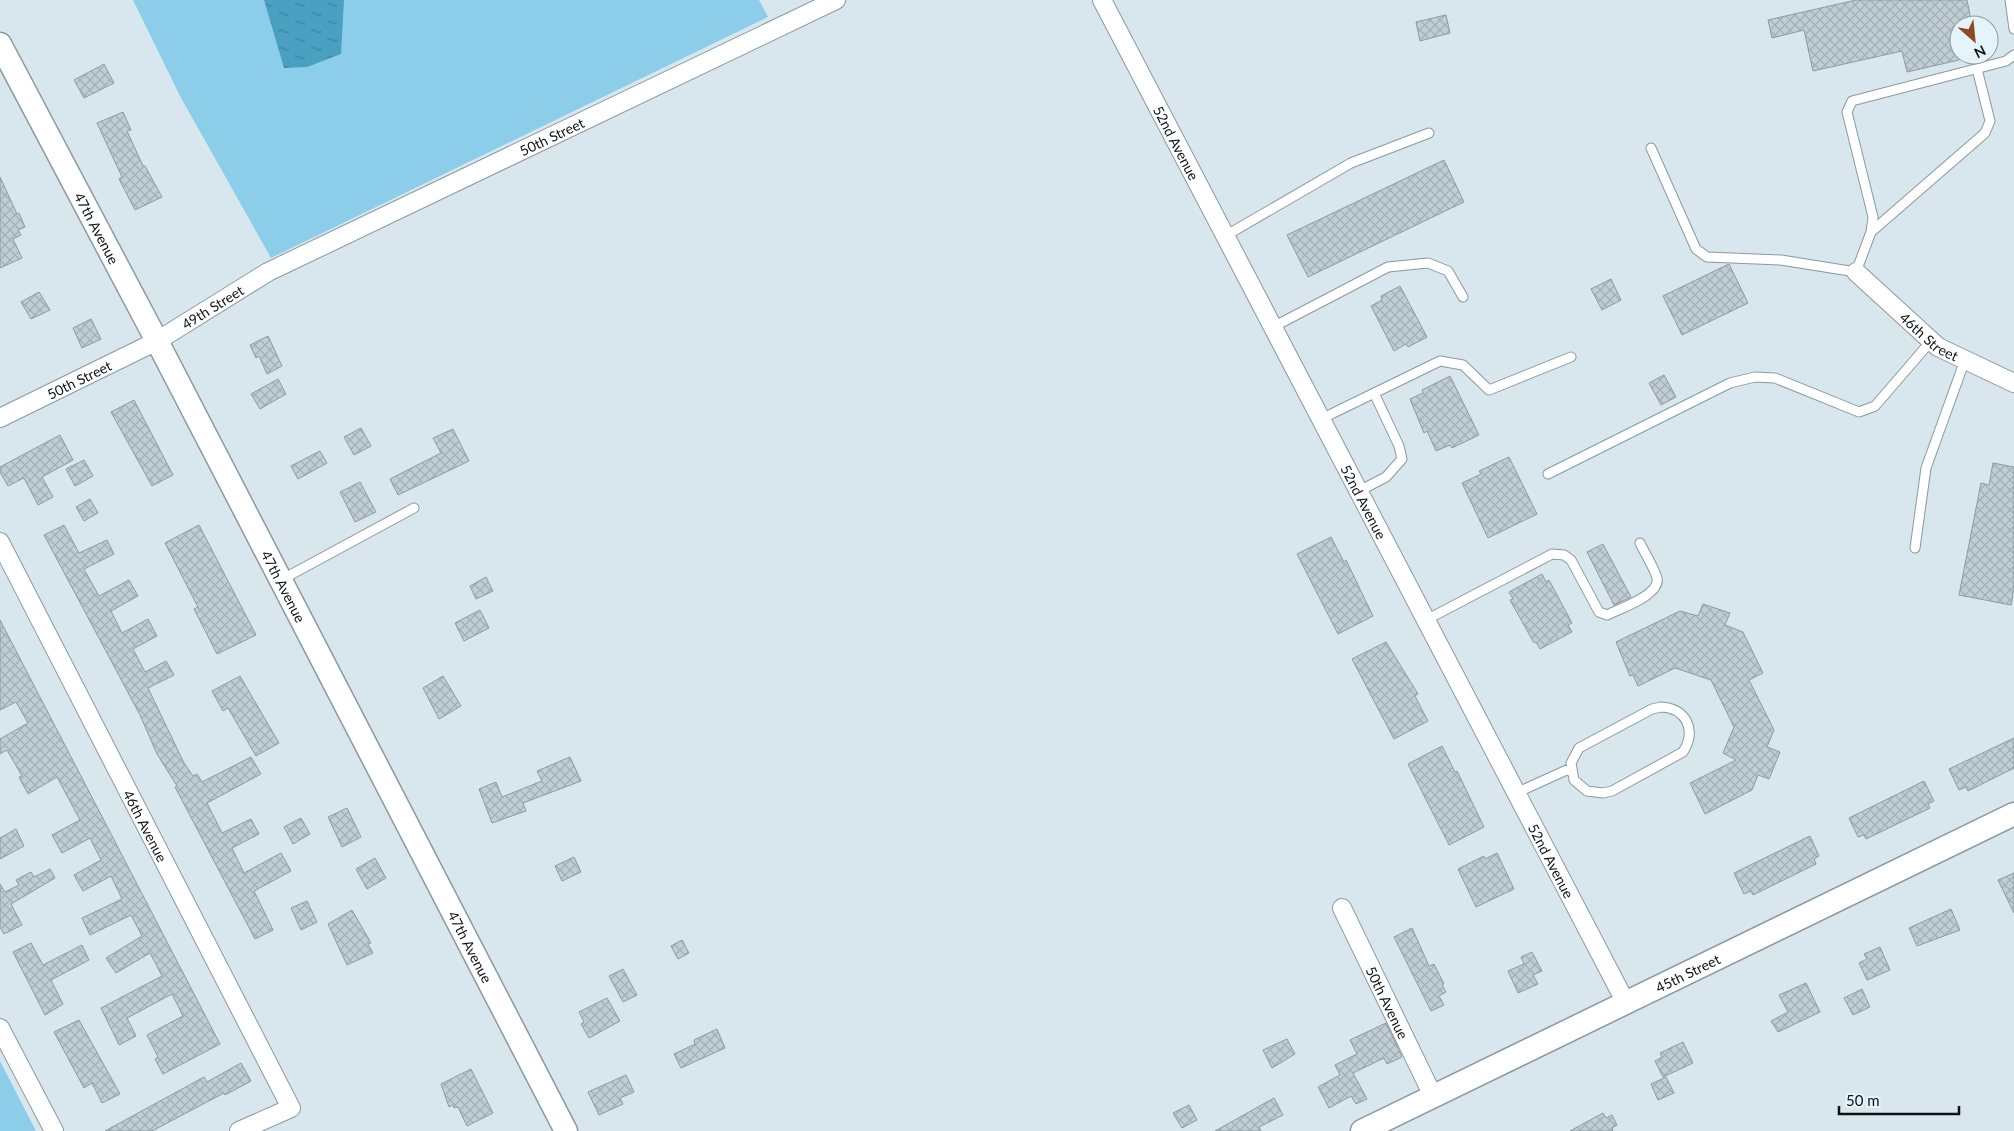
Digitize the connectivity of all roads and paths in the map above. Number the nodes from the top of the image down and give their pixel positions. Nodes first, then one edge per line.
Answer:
1 (836, 0) edge
2 (1102, 0) edge
3 (2010, 0) edge
4 (2014, 30) edge
5 (0, 44) edge
6 (2014, 55) edge
7 (1977, 68) junction
8 (1429, 133) dead end
9 (1651, 148) dead end
10 (1871, 232) junction
11 (1226, 236) junction
12 (268, 272) joint
13 (1856, 272) junction
14 (1463, 297) dead end
15 (1273, 327) junction
16 (157, 341) junction
17 (1931, 341) junction
18 (1571, 357) dead end
19 (1965, 360) junction
20 (2014, 382) edge
21 (1374, 393) junction
22 (0, 418) edge
23 (1321, 419) junction
24 (1548, 474) dead end
25 (1359, 491) junction
26 (414, 508) dead end
27 (0, 542) edge
28 (1640, 543) dead end
29 (1915, 548) dead end
30 (281, 580) junction
31 (1426, 620) junction
32 (1571, 768) junction
33 (1516, 793) junction
34 (2014, 814) edge
35 (1342, 908) dead end
36 (1626, 1003) junction
37 (0, 1028) edge
38 (1433, 1096) junction
39 (54, 1131) edge
40 (239, 1131) edge
41 (566, 1131) edge
42 (1362, 1131) edge

1 - 12 street, 50th Street
2 - 11 street, 52nd Avenue
3 - 4 lane
5 - 16 street, 47th Avenue
6 - 7 lane
7 - 10 lane
7 - 10 lane
8 - 11 lane
9 - 13 lane
10 - 13 lane
11 - 15 street, 52nd Avenue
12 - 16 street, 49th Street
13 - 17 street, 46th Street
14 - 15 lane
15 - 23 street, 52nd Avenue
16 - 22 street, 50th Street
16 - 30 street, 47th Avenue
17 - 19 street, 46th Street
17 - 24 lane
18 - 21 lane
19 - 20 street, 46th Street
19 - 29 lane
21 - 23 lane
21 - 25 lane
23 - 25 street, 52nd Avenue
25 - 31 street, 52nd Avenue
26 - 30 lane
27 - 40 street, 46th Avenue
28 - 31 lane
30 - 41 street, 47th Avenue
31 - 33 street, 52nd Avenue
32 - 32 lane
32 - 33 lane
33 - 36 street, 52nd Avenue
34 - 36 street, 45th Street
35 - 38 street, 50th Avenue
36 - 38 street, 45th Street
37 - 39 street
38 - 42 street, 45th Street

